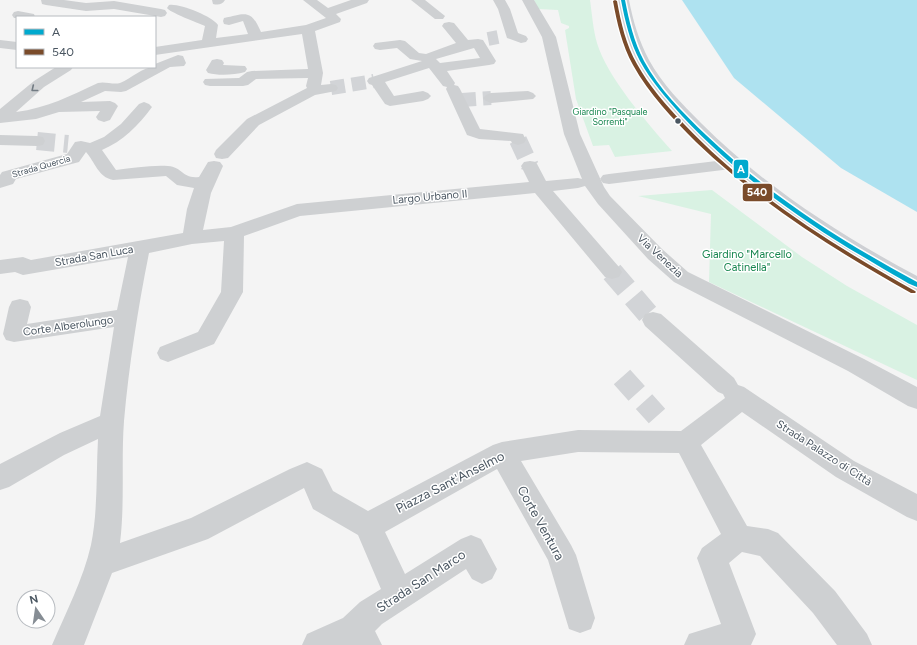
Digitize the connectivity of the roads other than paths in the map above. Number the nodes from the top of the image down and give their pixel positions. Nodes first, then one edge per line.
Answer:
1 (188, 0) edge
2 (309, 0) edge
3 (362, 0) edge
4 (417, 0) edge
5 (623, 0) edge
6 (46, 1) dead end
7 (112, 4) edge
8 (517, 5) edge
9 (163, 13) edge
10 (330, 16) junction
11 (439, 16) dead end
12 (229, 21) dead end
13 (449, 26) dead end
14 (308, 29) junction
15 (168, 35) dead end
16 (256, 36) junction
17 (529, 37) junction
18 (482, 41) junction
19 (208, 43) junction
20 (0, 44) edge
21 (16, 46) edge
22 (182, 46) junction
23 (380, 46) dead end
24 (156, 51) edge
25 (179, 63) dead end
26 (218, 63) dead end
27 (432, 63) junction
28 (64, 68) edge
29 (316, 73) junction
30 (252, 75) junction
31 (210, 82) dead end
32 (331, 88) tunnel mouth
33 (311, 91) junction
34 (423, 96) dead end
35 (528, 96) dead end
36 (491, 98) tunnel mouth
37 (58, 107) junction
38 (144, 107) dead end
39 (104, 117) dead end
40 (0, 118) edge
41 (0, 140) edge
42 (37, 140) tunnel mouth
43 (518, 140) dead end
44 (81, 146) junction
45 (733, 164) junction
46 (530, 166) tunnel mouth
47 (214, 167) junction
48 (609, 179) dead end
49 (0, 183) edge
50 (578, 183) dead end
51 (540, 187) junction
52 (234, 233) junction
53 (192, 238) junction
54 (140, 247) junction
55 (0, 267) edge
56 (612, 272) tunnel mouth
57 (917, 285) edge
58 (20, 307) dead end
59 (126, 317) junction
60 (653, 320) tunnel mouth
61 (168, 353) dead end
62 (734, 392) junction
63 (917, 399) edge
64 (112, 422) junction
65 (686, 442) junction
66 (502, 453) junction
67 (0, 478) edge
68 (917, 508) edge
69 (368, 526) junction
70 (738, 538) junction
71 (100, 562) junction
72 (482, 569) dead end
73 (399, 596) junction
74 (580, 618) dead end
75 (360, 637) edge
76 (68, 645) edge
77 (318, 645) edge
78 (700, 645) edge
79 (856, 645) edge

1 - 9 street
2 - 10 street
3 - 10 street
4 - 11 street
5 - 45 main road
6 - 7 street
7 - 9 street
8 - 17 street, Via Venezia
8 - 17 street
9 - 19 street
10 - 14 street
12 - 16 street
13 - 18 street
14 - 16 street
14 - 29 street
15 - 22 street
16 - 19 street
17 - 18 street
17 - 63 street, Via Venezia
18 - 27 street
18 - 27 street
19 - 22 street
20 - 21 street
22 - 24 street
23 - 27 street
25 - 37 street
26 - 30 street
27 - 34 street
27 - 43 street
28 -> 40 street
29 - 30 street
29 - 33 street
30 - 31 street
32 - 33 street
33 - 47 street
35 - 36 street
37 - 39 street
37 - 40 street
38 - 44 street
41 - 42 street
44 - 47 street
44 - 49 street, Strada Quercia
45 - 48 street
45 - 57 main road
46 - 51 street
47 - 53 street
50 - 51 street, Largo Urbano II
51 - 52 street, Largo Urbano II
51 - 56 street
52 - 53 street, Strada San Luca
52 - 61 street
53 - 54 street, Strada San Luca
54 - 55 street, Strada San Luca
54 - 59 street
58 - 59 street, Corte Alberolungo
59 - 64 street
60 - 62 street, Strada Palazzo di Città
62 - 65 street
62 - 68 street, Strada Palazzo di Città
64 - 67 street
64 - 71 street
65 - 66 street, Piazza Sant'Anselmo
65 - 70 street
66 - 69 street, Piazza Sant'Anselmo
66 - 74 street, Corte Ventura
69 - 71 street
69 - 73 street
70 - 78 street
70 - 79 street
71 - 76 street
72 - 73 street, Strada San Marco
73 - 75 street, Strada San Marco
75 - 77 street, Strada San Marco

